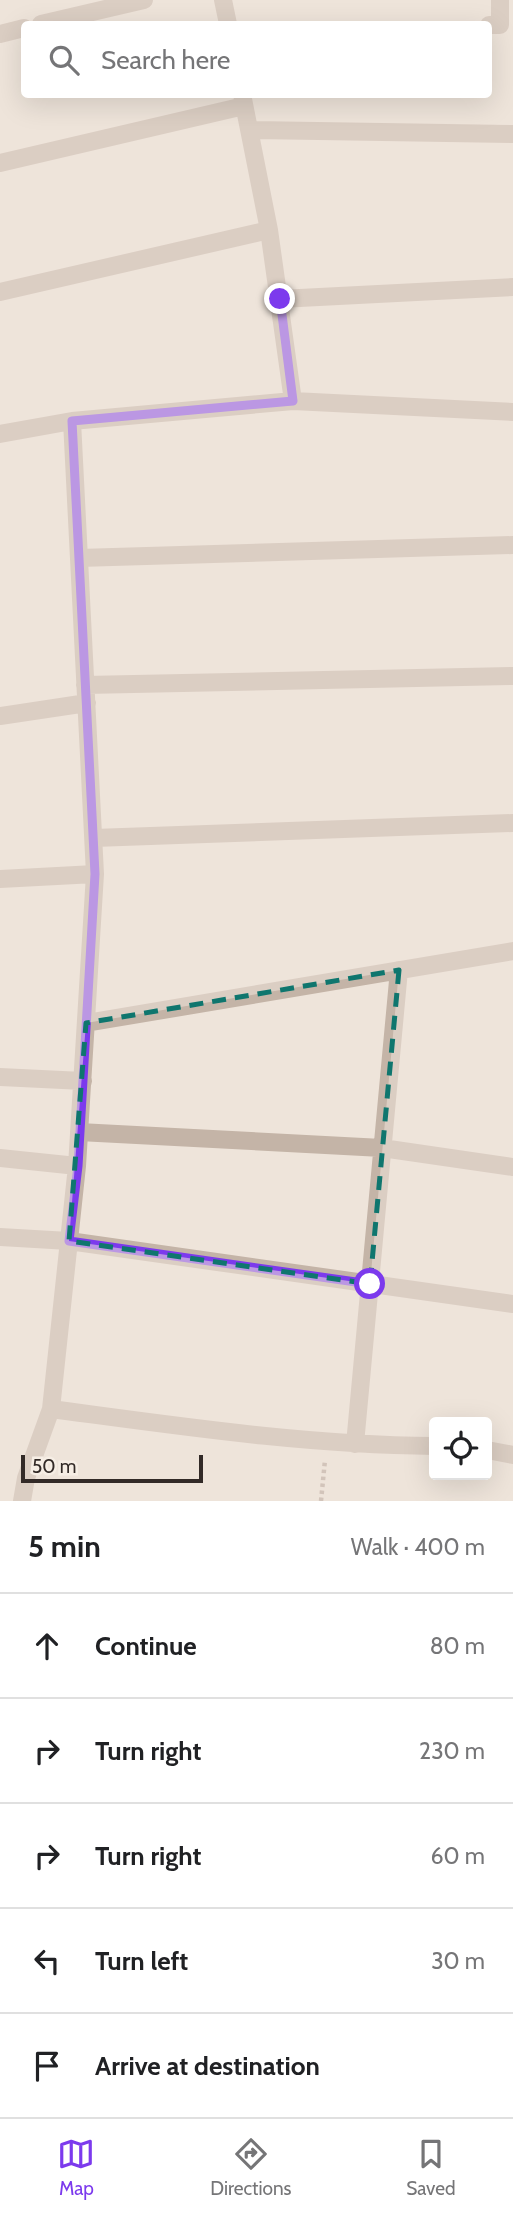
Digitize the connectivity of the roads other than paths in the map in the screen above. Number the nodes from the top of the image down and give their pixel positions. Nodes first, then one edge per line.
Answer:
1 (144, 0) edge
2 (223, 0) edge
3 (500, 0) edge
4 (54, 21) edge
5 (227, 21) edge
6 (492, 25) edge
7 (21, 30) edge
8 (0, 34) edge
9 (243, 100) edge
10 (249, 130) junction
11 (513, 134) edge
12 (0, 163) edge
13 (269, 230) junction
14 (513, 287) edge
15 (0, 292) edge
16 (280, 299) junction
17 (293, 401) junction
18 (513, 412) edge
19 (72, 421) junction
20 (0, 434) edge
21 (513, 545) edge
22 (79, 558) junction
23 (513, 676) edge
24 (86, 694) junction
25 (0, 716) edge
26 (513, 822) edge
27 (94, 838) junction
28 (95, 874) junction
29 (0, 879) edge
30 (513, 951) edge
31 (399, 970) junction
32 (86, 1023) junction
33 (0, 1077) edge
34 (83, 1081) junction
35 (79, 1132) junction
36 (383, 1148) junction
37 (0, 1158) edge
38 (78, 1166) junction
39 (513, 1167) edge
40 (0, 1237) edge
41 (69, 1241) junction
42 (370, 1284) junction
43 (513, 1304) edge
44 (51, 1409) junction
45 (355, 1444) junction
46 (429, 1446) edge
47 (492, 1451) edge
48 (513, 1455) edge
49 (22, 1501) edge

1 - 4 street
2 - 5 street
3 - 6 street
7 - 8 street
9 - 10 street
9 - 12 street
10 - 11 street
10 - 13 street
13 - 15 street
13 - 16 street
14 - 16 street
16 - 17 street
17 - 18 street
17 - 19 street
19 - 20 street
19 - 22 street
21 - 22 street
22 - 24 street
23 - 24 street
24 - 25 street
24 - 27 street
26 - 27 street
27 - 28 street
28 - 29 street
28 - 32 street
30 - 31 street
31 - 32 street
31 - 36 street
32 - 34 street
33 - 34 street
34 - 35 street
35 - 36 street
35 - 38 street
36 - 39 street
36 - 42 street
37 - 38 street
38 - 41 street
40 - 41 street
41 - 42 street
41 - 44 street
42 - 43 street
42 - 45 street
44 - 45 street
44 - 49 street
45 - 46 street
47 - 48 street

